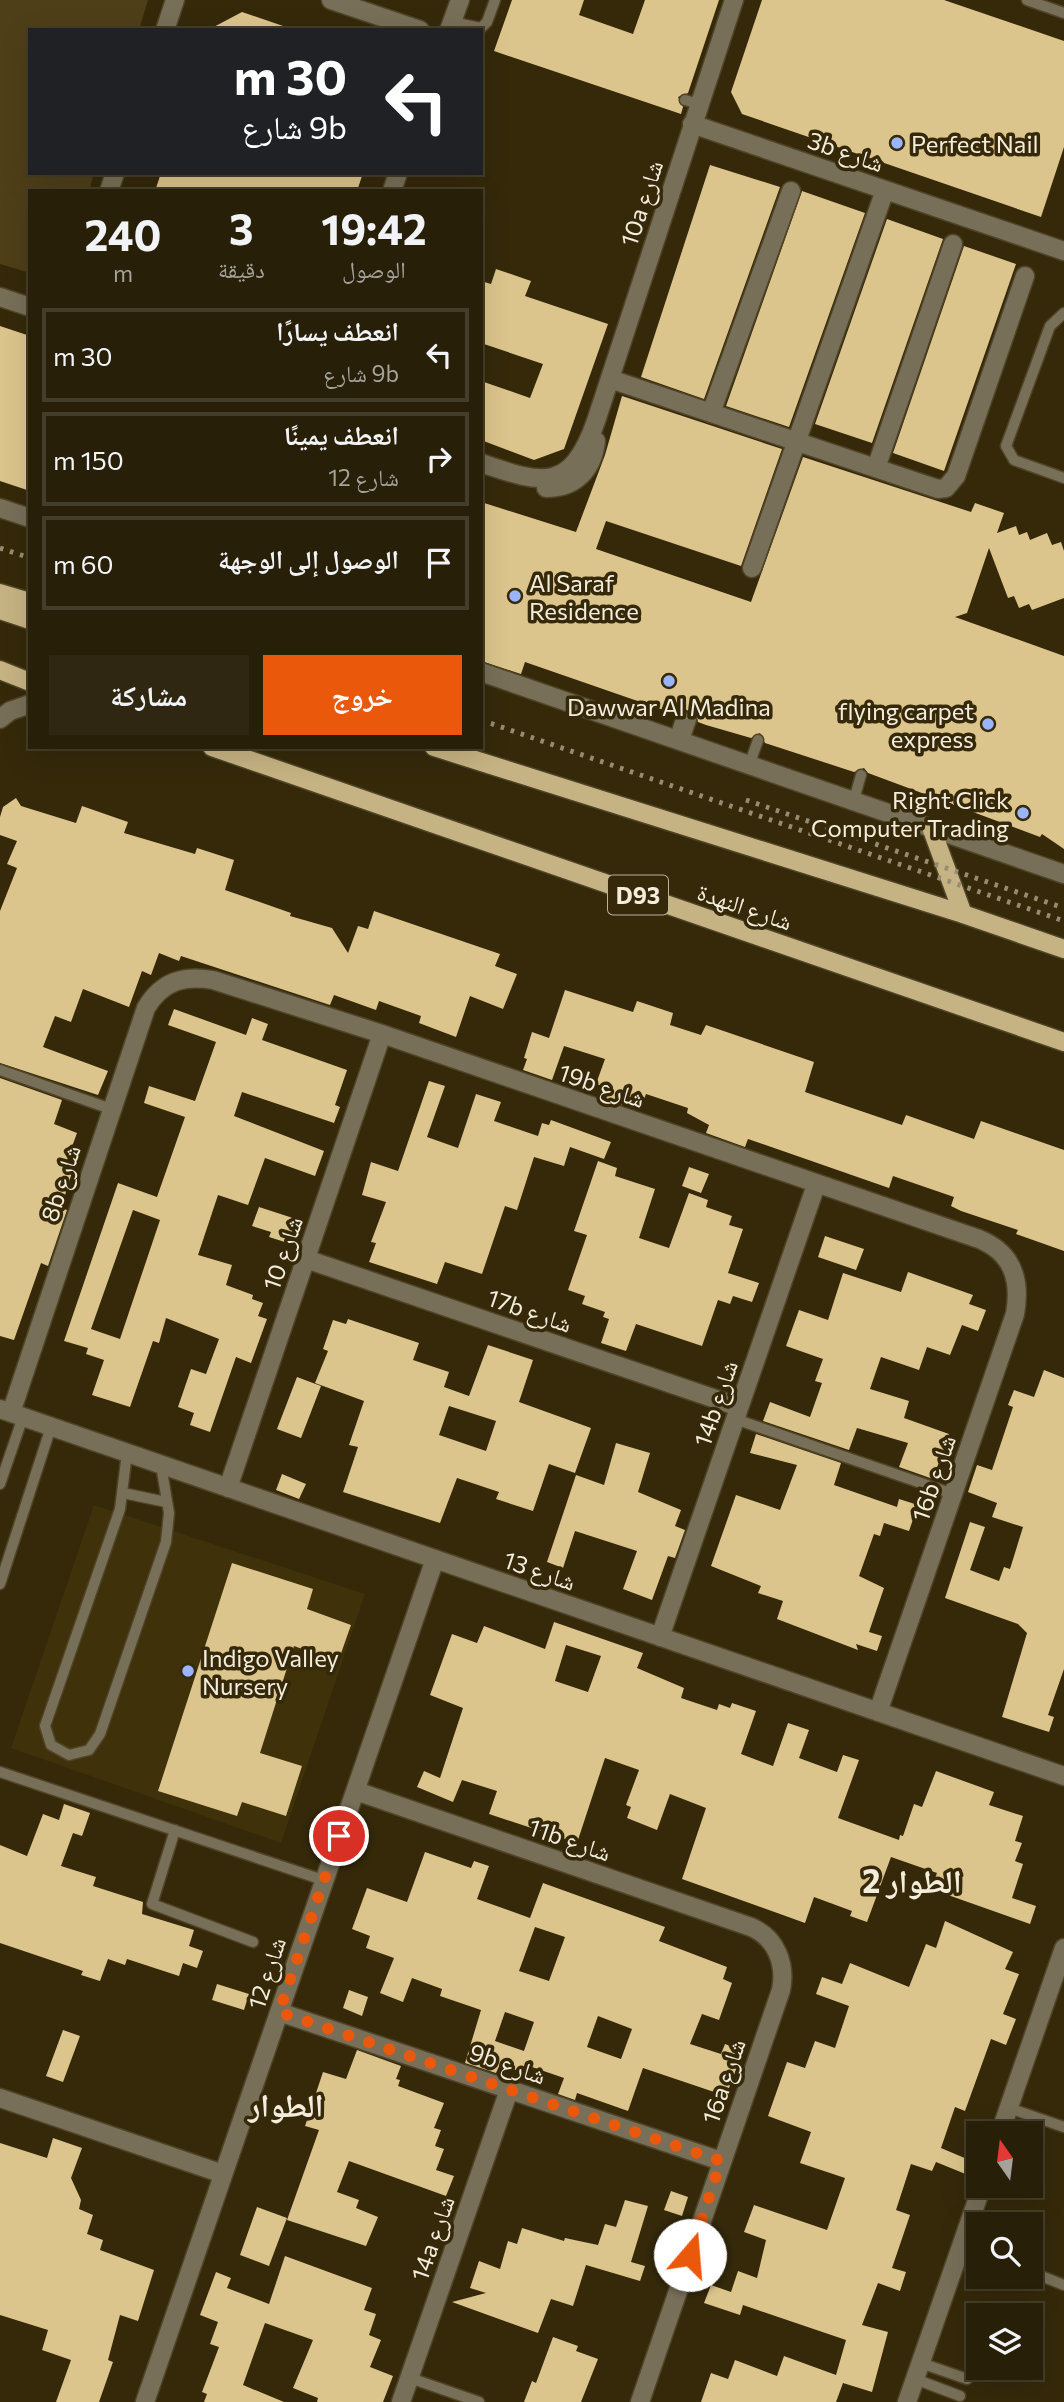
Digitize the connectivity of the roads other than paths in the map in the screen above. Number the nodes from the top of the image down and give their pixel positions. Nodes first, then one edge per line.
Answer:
1 (175, 0) edge
2 (331, 0) edge
3 (460, 0) edge
4 (495, 0) edge
5 (734, 0) edge
6 (1027, 0) edge
7 (1064, 13) edge
8 (451, 26) edge
9 (166, 28) edge
10 (414, 28) edge
11 (471, 28) edge
12 (482, 28) edge
13 (692, 124) junction
14 (885, 190) junction
15 (791, 191) dead end
16 (953, 244) dead end
17 (1064, 251) edge
18 (1025, 276) dead end
19 (0, 297) edge
20 (28, 306) edge
21 (1064, 313) edge
22 (610, 379) junction
23 (711, 413) junction
24 (797, 442) junction
25 (483, 464) edge
26 (876, 468) junction
27 (1064, 478) edge
28 (0, 508) edge
29 (28, 517) edge
30 (752, 568) dead end
31 (0, 593) edge
32 (28, 601) edge
33 (0, 610) edge
34 (28, 619) edge
35 (0, 670) edge
36 (483, 674) edge
37 (28, 681) edge
38 (28, 705) edge
39 (687, 718) dead end
40 (0, 719) edge
41 (758, 740) dead end
42 (679, 742) junction
43 (218, 749) edge
44 (440, 749) edge
45 (749, 766) junction
46 (862, 775) dead end
47 (853, 803) junction
48 (932, 830) junction
49 (1064, 874) edge
50 (962, 914) junction
51 (1064, 949) edge
52 (174, 981) joint
53 (382, 1034) junction
54 (1064, 1042) edge
55 (0, 1070) edge
56 (111, 1108) junction
57 (816, 1185) junction
58 (1008, 1258) joint
59 (306, 1259) junction
60 (11, 1413) edge
61 (737, 1413) junction
62 (51, 1427) junction
63 (127, 1453) junction
64 (161, 1465) junction
65 (0, 1484) edge
66 (228, 1488) junction
67 (123, 1493) junction
68 (953, 1494) junction
69 (166, 1502) junction
70 (435, 1559) junction
71 (0, 1584) edge
72 (660, 1637) junction
73 (878, 1712) junction
74 (0, 1770) edge
75 (1064, 1776) edge
76 (356, 1791) junction
77 (175, 1830) junction
78 (323, 1880) junction
79 (767, 1936) joint
80 (253, 1942) dead end
81 (1064, 1948) edge
82 (279, 2012) junction
83 (509, 2090) junction
84 (0, 2098) edge
85 (1009, 2108) junction
86 (1004, 2121) edge
87 (1064, 2127) edge
88 (721, 2161) junction
89 (223, 2174) junction
90 (966, 2257) edge
91 (1043, 2277) edge
92 (1064, 2285) edge
93 (918, 2371) junction
94 (410, 2378) junction
95 (966, 2379) edge
96 (960, 2396) dead end
97 (145, 2402) edge
98 (401, 2402) edge
99 (479, 2402) edge
100 (640, 2402) edge
101 (907, 2402) edge

1 - 9 street
2 - 10 street
3 - 8 street
4 - 12 lane
5 - 13 street, 10a شارع
6 - 7 lane
8 - 11 lane
13 - 14 street, 3b شارع
13 - 22 street, 10a شارع
14 - 17 street, 3b شارع
14 - 24 street
15 - 23 street
16 - 26 street
18 - 26 street
19 - 20 street
21 - 27 lane
22 - 23 street
22 - 25 street, 10a شارع
23 - 24 street
24 - 26 street
24 - 30 street
28 - 29 street
31 - 32 main road
33 - 34 main road
35 - 37 main road
36 - 42 street
38 - 40 street
39 - 42 lane
41 - 45 lane
42 - 45 street
43 - 54 main road, شارع النهدة / D93
44 - 50 main road
45 - 47 street
46 - 47 lane
47 - 48 street
48 - 49 street
48 - 50 main road
50 - 51 main road
52 - 53 street, 19b شارع
52 - 56 street, 8b شارع
53 - 57 street, 19b شارع
53 - 59 street, شارع 10
55 - 56 lane
56 - 60 street, 8b شارع
57 - 58 street, 19b شارع
57 - 61 street, 14b شارع
58 - 68 street, 16b شارع
59 - 61 street, 17b شارع
59 - 66 street, شارع 10
60 - 62 street, شارع 13
60 - 65 lane
61 - 68 lane
61 - 72 street, 14b شارع
62 - 63 street, شارع 13
62 - 71 lane
63 - 64 street, شارع 13
63 - 67 lane
64 - 66 street, شارع 13
64 - 69 lane
66 - 70 street, شارع 13
67 - 69 lane
67 - 69 lane
68 - 73 street, 16b شارع
70 - 72 street, شارع 13
70 - 76 street, شارع 12
72 - 73 street, شارع 13
73 - 75 street, شارع 13
74 - 77 lane
76 - 78 street, شارع 12
76 - 79 street, 11b شارع
77 - 78 lane
77 - 80 lane
78 - 82 street, شارع 12
79 - 88 street, 16a شارع
81 - 85 street
82 - 83 street, 9b شارع
82 - 89 street, شارع 12
83 - 88 street, 9b شارع
83 - 94 street, 14a شارع
84 - 89 street
85 - 86 street
85 - 87 lane
88 - 100 street, 16a شارع
89 - 97 street, شارع 12
90 - 93 street
91 - 92 lane
93 - 95 lane
93 - 96 lane
93 - 101 street
94 - 98 street, 14a شارع
94 - 99 lane

